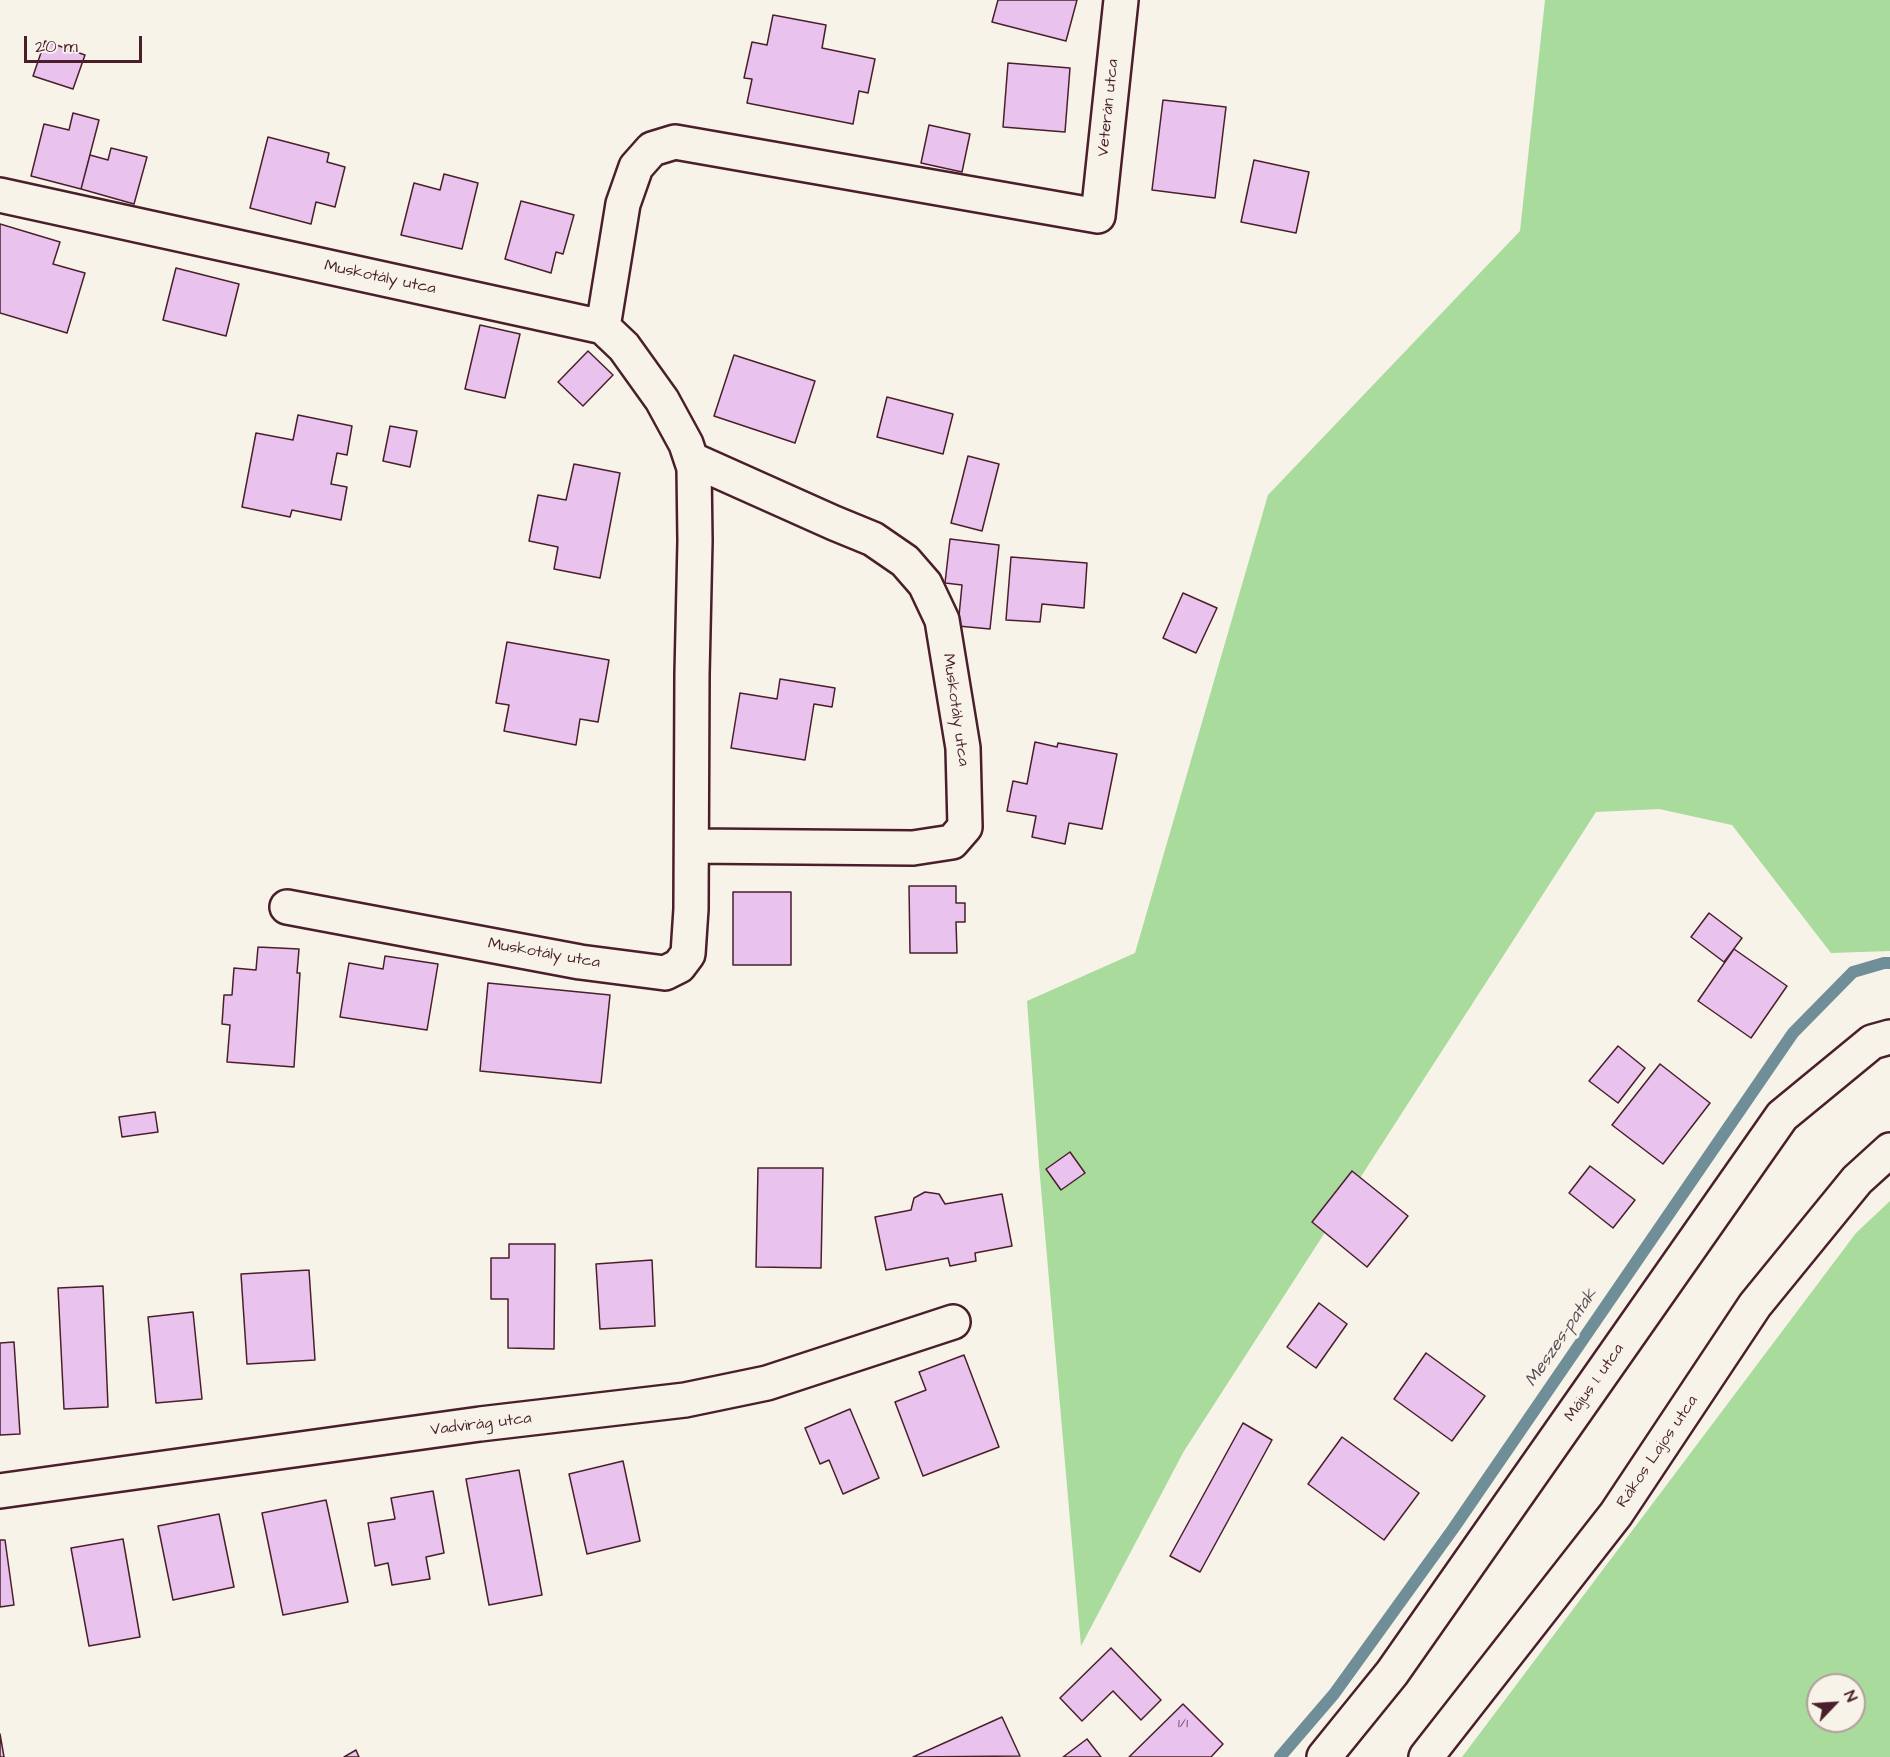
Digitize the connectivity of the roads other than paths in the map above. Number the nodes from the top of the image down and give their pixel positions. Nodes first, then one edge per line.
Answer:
1 (1121, 0) edge
2 (0, 195) edge
3 (603, 327) junction
4 (691, 459) junction
5 (692, 846) junction
6 (287, 907) dead end
7 (1890, 1037) edge
8 (1890, 1150) edge
9 (953, 1322) dead end
10 (0, 1491) edge
11 (1324, 1757) edge
12 (1426, 1757) edge

1 - 3 street, Veterán utca
2 - 3 street, Muskotály utca
3 - 4 street, Muskotály utca
4 - 5 street, Muskotály utca
4 - 5 street, Muskotály utca
5 - 6 street, Muskotály utca
7 - 11 street, Május 1. utca
8 - 12 street, Rákos Lajos utca
9 - 10 street, Vadvirág utca

